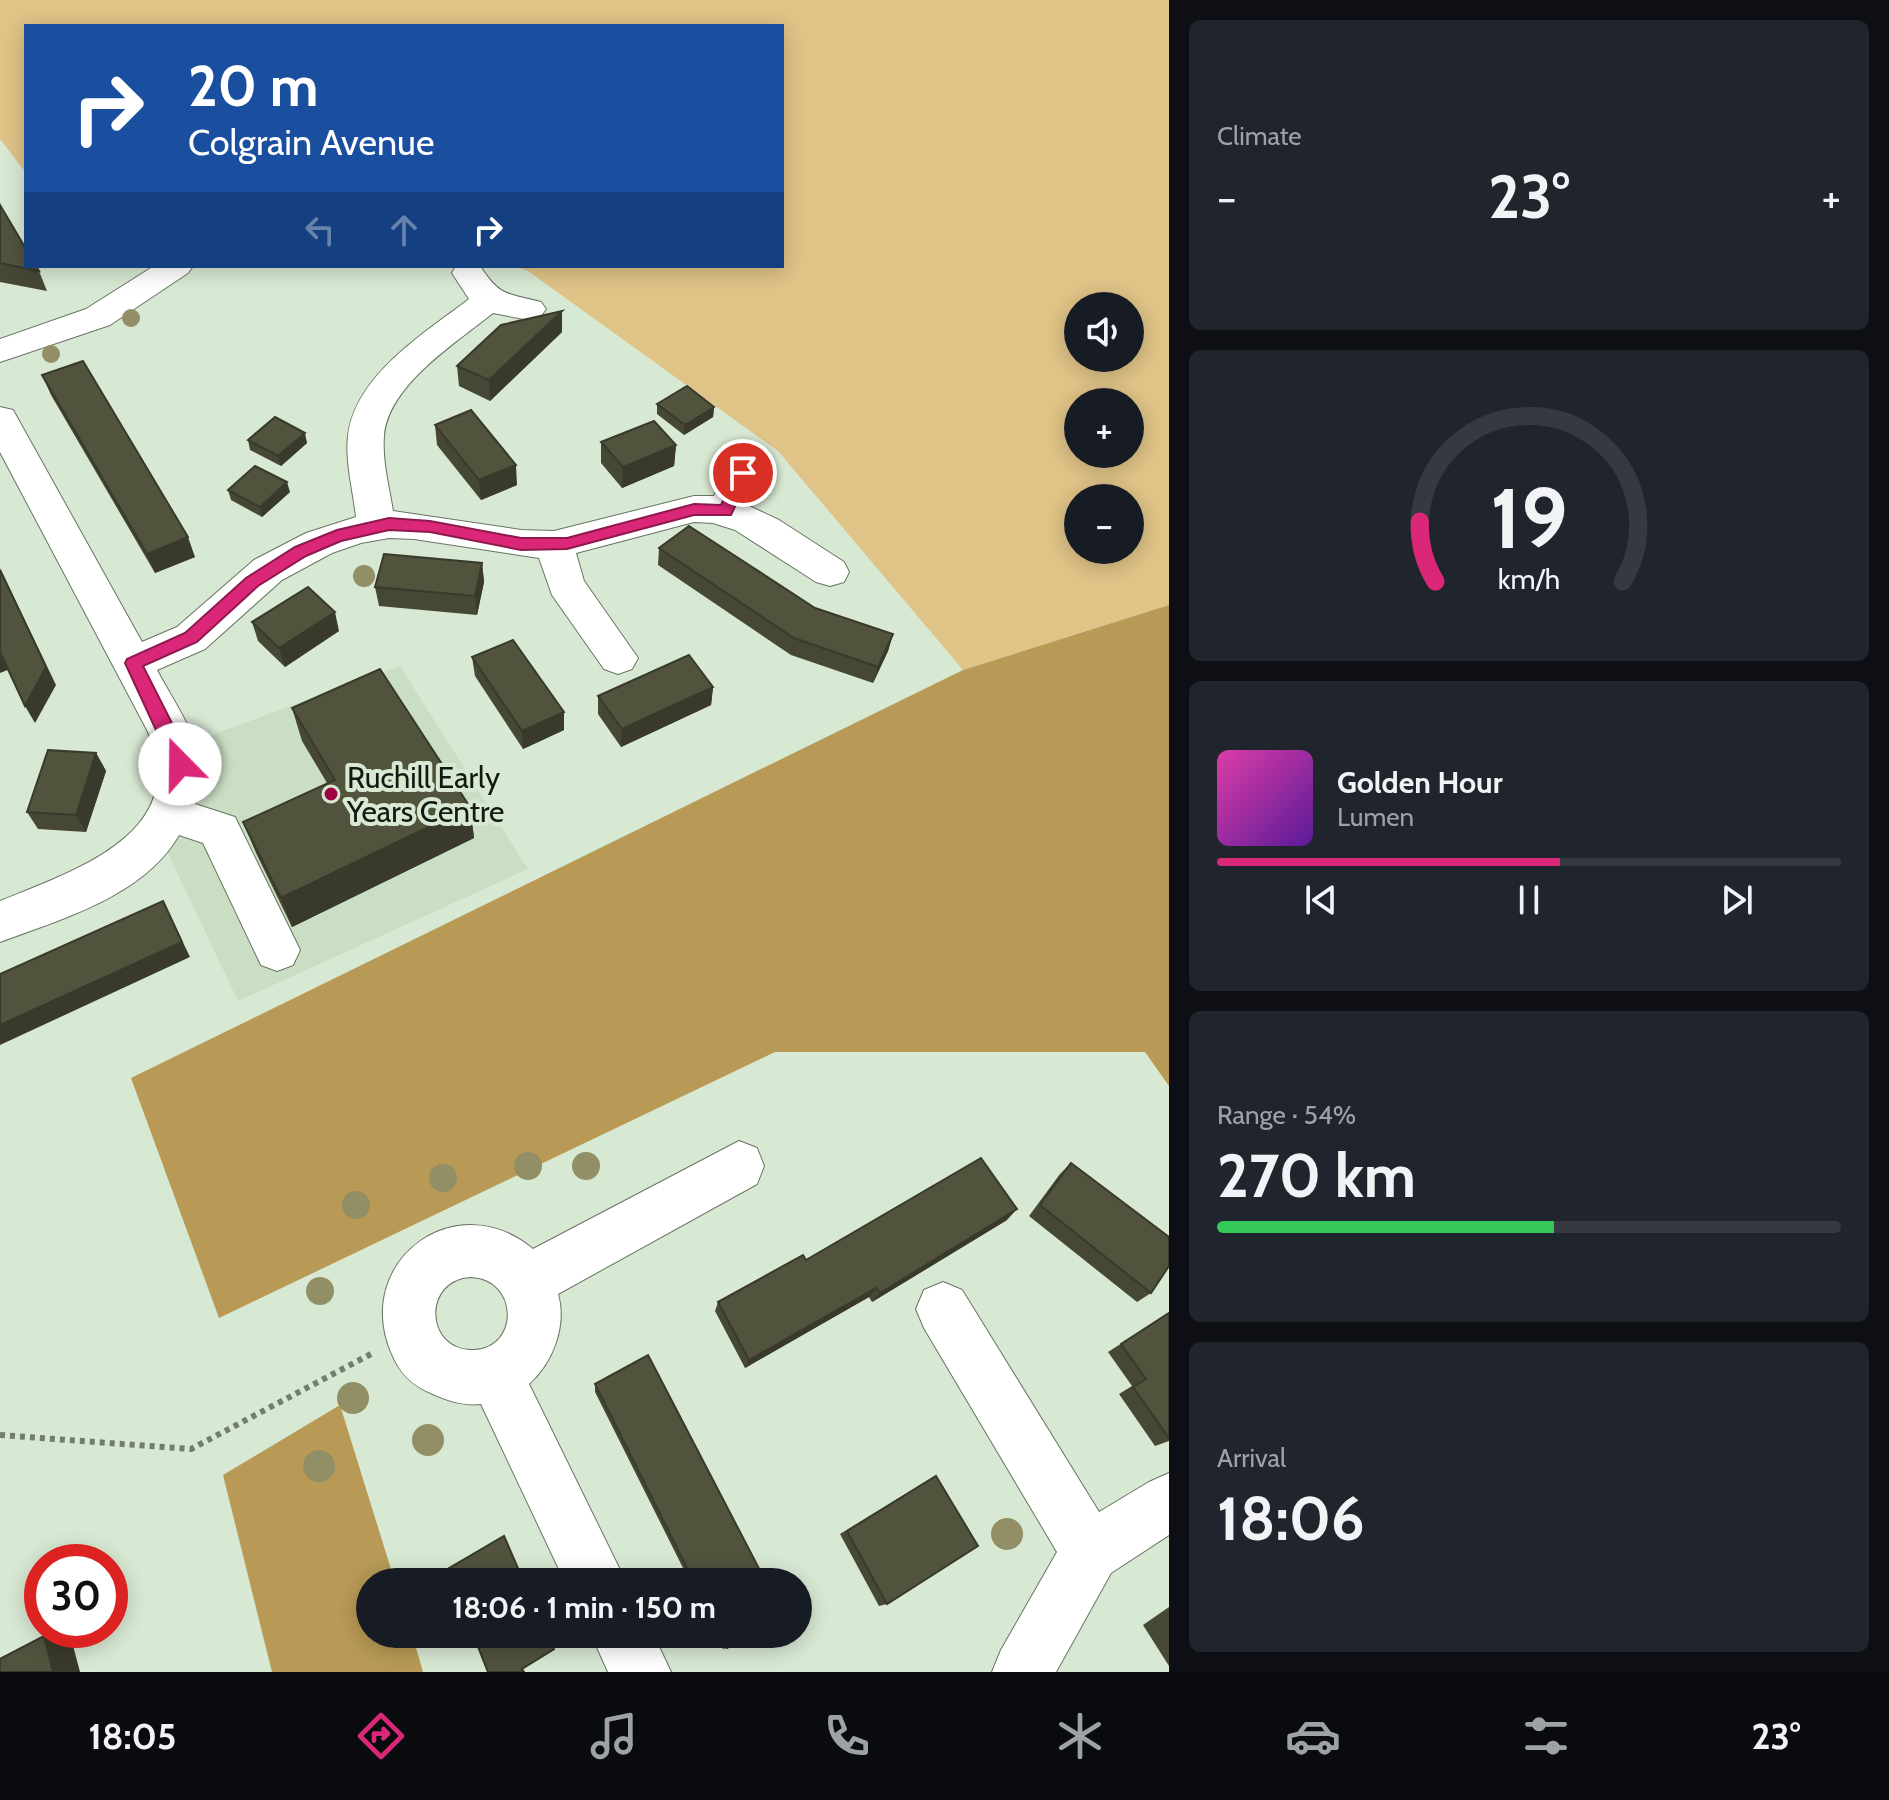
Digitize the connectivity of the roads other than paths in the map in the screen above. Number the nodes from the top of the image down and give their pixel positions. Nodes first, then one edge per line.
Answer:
1 (174, 268) edge
2 (468, 273) dead end
3 (488, 301) junction
4 (529, 309) dead end
5 (0, 351) edge
6 (0, 419) edge
7 (743, 473) dead end
8 (726, 511) junction
9 (376, 525) junction
10 (554, 545) junction
11 (830, 572) dead end
12 (618, 658) dead end
13 (133, 663) junction
14 (162, 824) junction
15 (0, 922) edge
16 (277, 950) dead end
17 (739, 1166) dead end
18 (526, 1282) junction
19 (943, 1309) dead end
20 (495, 1374) junction
21 (1169, 1502) edge
22 (1090, 1552) junction
23 (589, 1568) edge
24 (628, 1648) edge
25 (640, 1672) edge
26 (1023, 1672) edge

1 - 5 street
2 - 3 street
3 - 4 street
3 - 9 street
6 - 13 street
7 - 8 street
8 - 10 street
8 - 11 street
9 - 10 street
9 - 13 street
10 - 12 street
13 - 14 street
14 - 15 street
14 - 16 street
17 - 18 street
18 - 20 street
18 - 20 street
19 - 22 street
20 - 23 street
21 - 22 street
22 - 26 street
24 - 25 street

